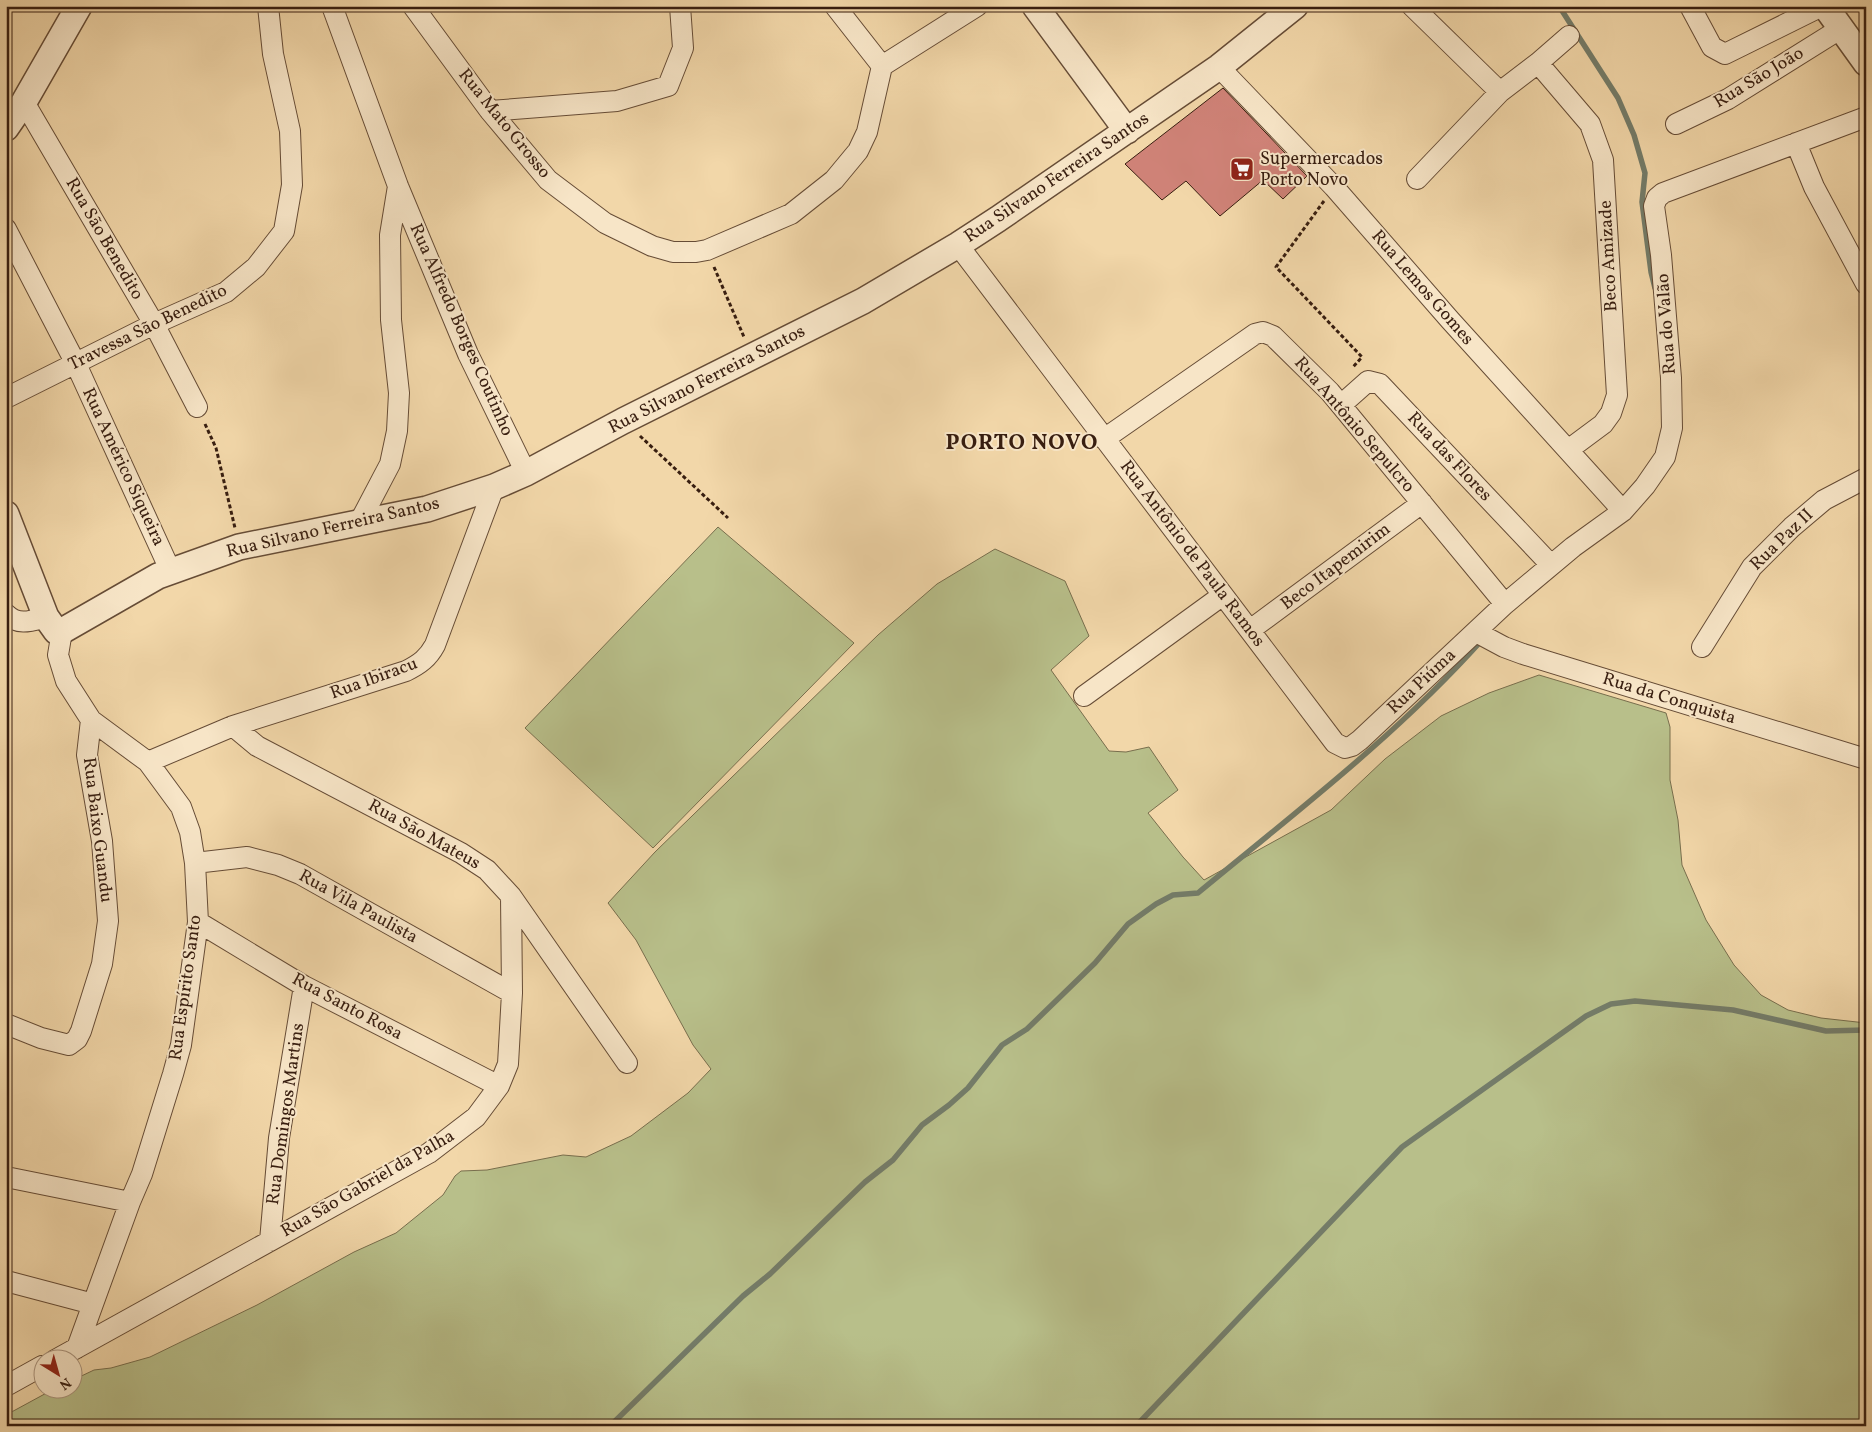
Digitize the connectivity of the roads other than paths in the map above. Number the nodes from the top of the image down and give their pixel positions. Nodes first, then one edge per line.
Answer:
1 (79, 6) edge
2 (268, 6) edge
3 (332, 6) edge
4 (413, 6) edge
5 (680, 6) edge
6 (835, 6) edge
7 (977, 6) edge
8 (1035, 6) edge
9 (1295, 6) edge
10 (1412, 6) edge
11 (1690, 6) edge
12 (1823, 6) edge
13 (1840, 29) junction
14 (1568, 36) dead end
15 (1538, 63) junction
16 (1866, 63) edge
17 (882, 66) junction
18 (1219, 67) junction
19 (1500, 92) junction
20 (24, 102) junction
21 (490, 112) junction
22 (1866, 116) edge
23 (1676, 124) dead end
24 (6, 128) edge
25 (1127, 130) junction
26 (1796, 143) junction
27 (1417, 179) dead end
28 (398, 186) junction
29 (6, 229) edge
30 (958, 245) junction
31 (1866, 284) edge
32 (154, 324) junction
33 (76, 364) junction
34 (6, 398) edge
35 (1336, 399) junction
36 (197, 407) road end
37 (1104, 439) junction
38 (1568, 450) junction
39 (526, 473) junction
40 (1866, 478) edge
41 (494, 487) junction
42 (1422, 503) junction
43 (1623, 510) junction
44 (6, 514) edge
45 (359, 523) junction
46 (1550, 565) junction
47 (171, 572) junction
48 (1223, 595) junction
49 (1505, 604) junction
50 (6, 614) edge
51 (54, 624) junction
52 (1250, 630) junction
53 (1476, 632) junction
54 (1702, 646) dead end
55 (1084, 696) dead end
56 (91, 720) junction
57 (233, 726) junction
58 (1335, 743) joint
59 (1866, 759) edge
60 (148, 762) junction
61 (195, 863) junction
62 (510, 896) junction
63 (198, 922) junction
64 (304, 986) junction
65 (512, 993) junction
66 (6, 1024) edge
67 (627, 1063) dead end
68 (499, 1086) junction
69 (6, 1177) edge
70 (130, 1202) junction
71 (270, 1241) junction
72 (6, 1281) edge
73 (93, 1304) junction
74 (77, 1348) junction
75 (73, 1350) edge
76 (32, 1371) edge
77 (9, 1382) edge

1 - 20 street
2 - 32 street, Travessa São Benedito
3 - 28 street, Rua Alfredo Borges Coutinho
4 - 21 street, Rua Mato Grosso
5 - 21 street
6 - 17 street
7 - 17 street
8 - 25 street
9 - 18 street, Rua Silvano Ferreira Santos
10 - 19 street
11 - 12 street
12 - 13 street
13 - 16 street
13 - 23 street, Rua São João
14 - 15 street
15 - 19 street
15 - 38 street, Beco Amizade
17 - 21 street, Rua Mato Grosso
18 - 25 street, Rua Silvano Ferreira Santos
18 - 38 street, Rua Lemos Gomes
19 - 27 street
20 - 24 street
20 - 32 street, Rua São Benedito
22 - 26 street, Rua do Valão
25 - 30 street, Rua Silvano Ferreira Santos
26 - 31 street
26 - 43 street, Rua do Valão
28 - 39 street, Rua Alfredo Borges Coutinho
28 - 45 street, Rua Alfredo Borges Coutinho
29 - 33 street, Rua Américo Siqueira
30 - 37 street, Rua Antônio de Paula Ramos
30 - 39 street, Rua Silvano Ferreira Santos
32 - 33 street, Travessa São Benedito
32 - 36 street, Rua São Benedito
33 - 34 street, Travessa São Benedito
33 - 47 street, Rua Américo Siqueira
35 - 37 street, Rua Antônio Sepulcro
35 - 42 street, Rua Antônio Sepulcro
35 - 46 street, Rua das Flores
37 - 48 street, Rua Antônio de Paula Ramos
38 - 43 street, Rua Lemos Gomes
39 - 41 street, Rua Silvano Ferreira Santos
40 - 54 street, Rua Paz II
41 - 45 street, Rua Silvano Ferreira Santos
41 - 57 street, Rua Ibiracu
42 - 49 street, Rua Antônio Sepulcro
42 - 52 street, Beco Itapemirim
43 - 46 street, Rua do Valão
44 - 51 street
45 - 47 street, Rua Silvano Ferreira Santos
46 - 49 street, Rua do Valão
47 - 51 street, Rua Silvano Ferreira Santos
48 - 52 street, Rua Antônio de Paula Ramos
48 - 55 street
49 - 53 street, Rua Piúma
50 - 51 street
51 - 56 street, Rua Espírito Santo
52 - 58 street, Rua Antônio de Paula Ramos
53 - 58 street, Rua Piúma
53 - 59 street, Rua da Conquista
56 - 60 street, Rua Espírito Santo
56 - 66 street, Rua Baixo Guandu
57 - 60 street, Rua Ibiracu
57 - 62 street, Rua São Mateus
60 - 61 street, Rua Espírito Santo
61 - 63 street, Rua Espírito Santo
61 - 65 street, Rua Vila Paulista
62 - 65 street, Rua São Gabriel da Palha
62 - 67 street, Rua São Mateus
63 - 64 street, Rua Santo Rosa
63 - 70 street, Rua Espírito Santo
64 - 68 street, Rua Santo Rosa
64 - 71 street, Rua Domingos Martins
65 - 68 street, Rua São Gabriel da Palha
68 - 71 street, Rua São Gabriel da Palha
69 - 70 street
70 - 73 street, Rua Espírito Santo
71 - 74 street, Rua São Gabriel da Palha
72 - 73 street
73 - 74 street, Rua Espírito Santo
74 - 75 street, Rua São Gabriel da Palha
76 - 77 street

